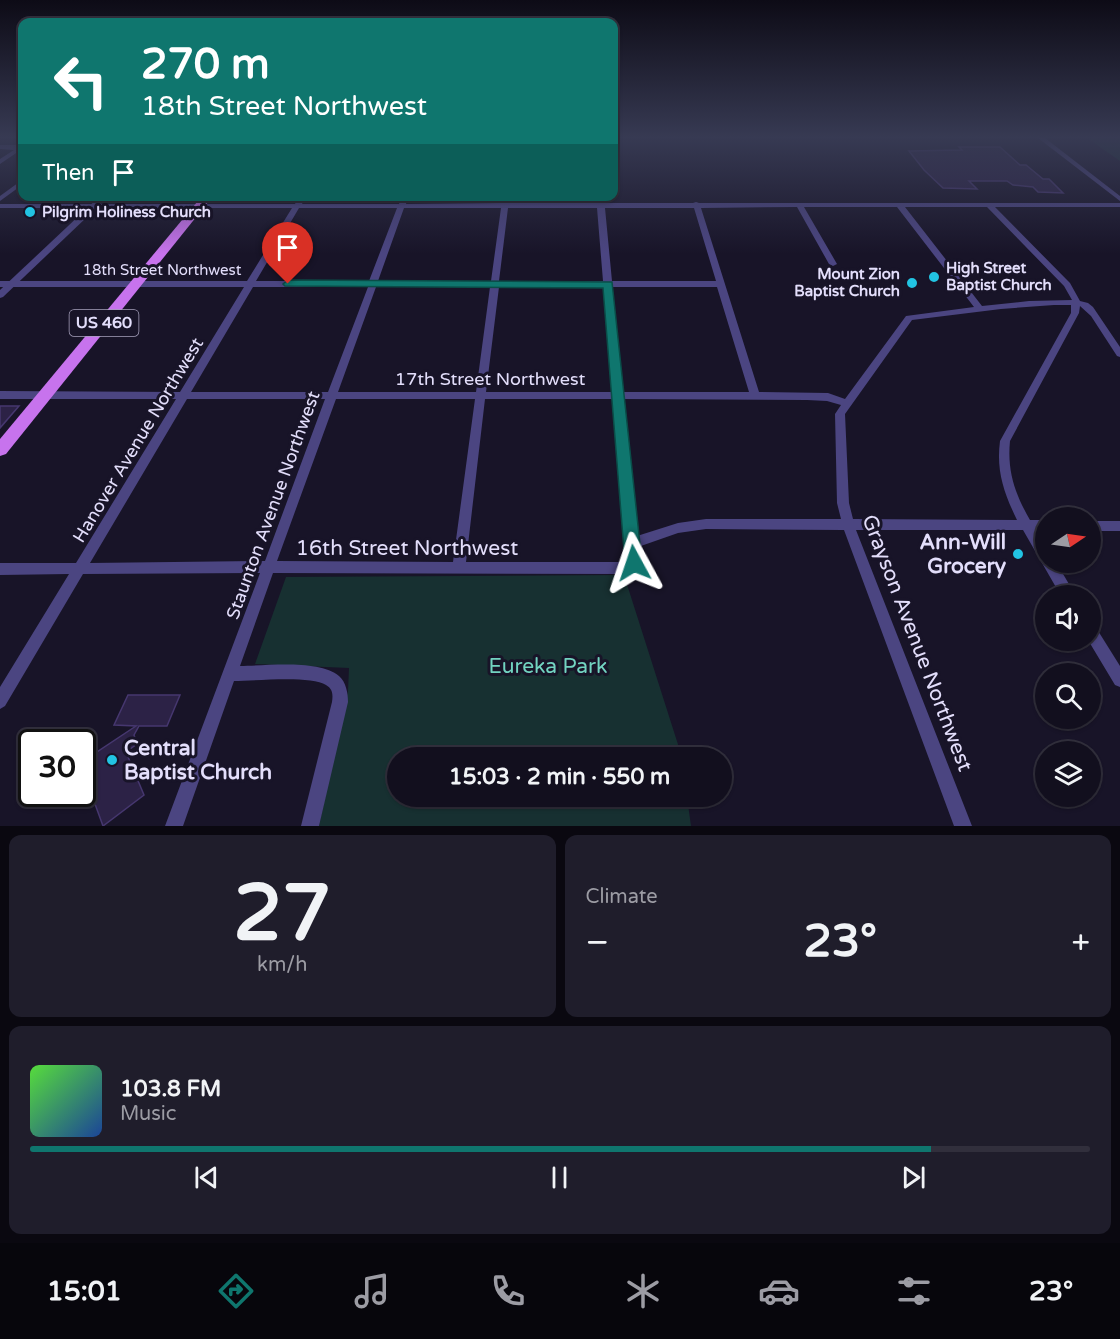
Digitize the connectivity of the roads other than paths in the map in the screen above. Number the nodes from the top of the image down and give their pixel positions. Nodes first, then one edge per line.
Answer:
1 (1091, 177) edge
2 (18, 185) edge
3 (0, 199) edge
4 (1120, 199) edge
5 (100, 201) edge
6 (204, 201) edge
7 (301, 201) edge
8 (403, 201) edge
9 (505, 201) edge
10 (600, 201) edge
11 (696, 204) junction
12 (899, 205) junction
13 (989, 205) junction
14 (1120, 205) edge
15 (0, 206) edge
16 (96, 206) junction
17 (800, 206) junction
18 (833, 264) dead end
19 (0, 284) edge
20 (12, 284) junction
21 (136, 284) junction
22 (251, 284) junction
23 (373, 284) junction
24 (495, 284) junction
25 (608, 284) junction
26 (720, 284) junction
27 (0, 296) edge
28 (1076, 302) junction
29 (981, 309) junction
30 (1120, 354) edge
31 (0, 395) edge
32 (45, 395) junction
33 (332, 395) junction
34 (755, 395) junction
35 (183, 396) junction
36 (481, 396) junction
37 (618, 396) junction
38 (848, 404) junction
39 (0, 450) edge
40 (848, 524) junction
41 (1027, 525) junction
42 (1035, 525) edge
43 (1101, 526) edge
44 (1120, 526) edge
45 (1035, 538) edge
46 (632, 543) junction
47 (270, 567) junction
48 (459, 568) junction
49 (0, 569) edge
50 (80, 569) junction
51 (1101, 650) edge
52 (231, 674) junction
53 (1120, 680) edge
54 (0, 701) edge
55 (174, 826) edge
56 (310, 826) edge
57 (963, 826) edge

1 - 4 street
2 - 3 street
5 - 16 street
6 - 7 street
6 - 16 street
6 - 21 main road, US 460
7 - 8 street
7 - 22 street, Hanover Avenue Northwest
8 - 9 street
8 - 23 street, Staunton Avenue Northwest
9 - 10 street
9 - 24 street
10 - 11 street
10 - 25 street
11 - 17 street
11 - 26 street
12 - 13 street
12 - 17 street
12 - 29 street
13 - 14 street
13 - 28 street
15 - 16 street
16 - 20 street
17 - 18 street
19 - 20 street, 18th Street Northwest
20 - 21 street, 18th Street Northwest
20 - 27 street
21 - 22 street, 18th Street Northwest
21 - 32 main road, US 460
22 - 23 street, 18th Street Northwest
22 - 35 street, Hanover Avenue Northwest
23 - 24 street, 18th Street Northwest
23 - 33 street, Staunton Avenue Northwest
24 - 25 street, 18th Street Northwest
24 - 36 street
25 - 26 street, 18th Street Northwest
25 - 37 street
26 - 34 street
28 - 29 street
28 - 30 street
28 - 41 street
29 - 38 street
31 - 32 street, 17th Street Northwest
32 - 35 street, 17th Street Northwest
32 - 39 main road, US 460
33 - 35 street, 17th Street Northwest
33 - 36 street, 17th Street Northwest
33 - 47 street, Staunton Avenue Northwest
34 - 37 street, 17th Street Northwest
34 - 38 street, 17th Street Northwest
35 - 50 street, Hanover Avenue Northwest
36 - 37 street, 17th Street Northwest
36 - 48 street
37 - 46 street
38 - 40 street, Grayson Avenue Northwest
40 - 41 street
40 - 46 street
40 - 57 street, Grayson Avenue Northwest
41 - 42 street
41 - 45 street
43 - 44 street
46 - 48 street, 16th Street Northwest
47 - 48 street, 16th Street Northwest
47 - 50 street, 16th Street Northwest
47 - 52 street, Staunton Avenue Northwest
49 - 50 street, 16th Street Northwest
50 - 54 street, Hanover Avenue Northwest
51 - 53 street
52 - 55 street, Staunton Avenue Northwest
52 - 56 street

